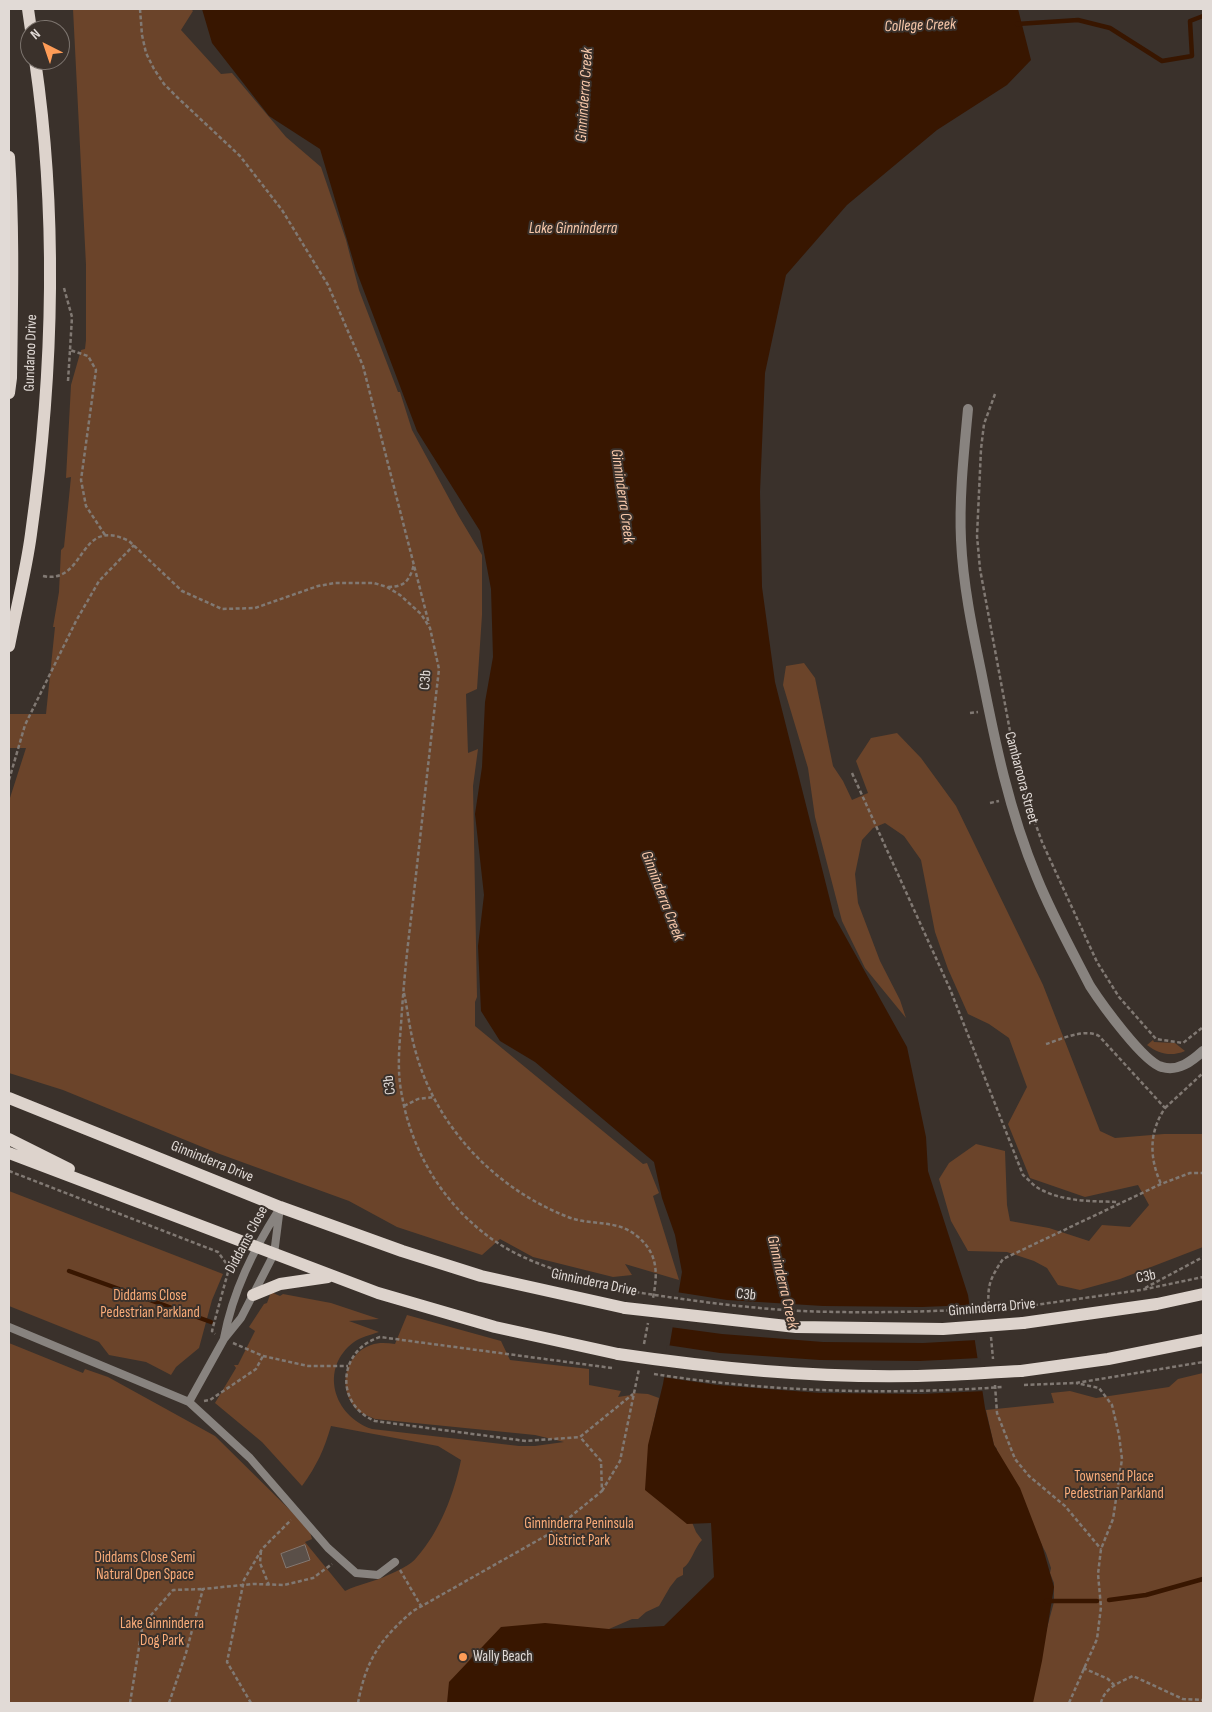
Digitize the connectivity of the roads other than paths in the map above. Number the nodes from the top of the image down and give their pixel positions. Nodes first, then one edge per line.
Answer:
1 (36, 70) edge
2 (9, 157) edge
3 (9, 393) edge
4 (968, 408) dead end
5 (9, 646) edge
6 (1203, 1051) edge
7 (9, 1098) edge
8 (9, 1139) edge
9 (9, 1153) edge
10 (128, 1198) junction
11 (280, 1207) junction
12 (256, 1247) junction
13 (274, 1254) junction
14 (331, 1276) junction
15 (1203, 1294) edge
16 (253, 1295) junction
17 (9, 1327) edge
18 (224, 1339) junction
19 (1203, 1340) edge
20 (190, 1402) junction
21 (395, 1562) road end

1 - 5 main road, Gundaroo Drive
2 - 3 main road, Gundaroo Drive
4 - 6 street, Cambaroora Street
7 - 11 main road, Ginninderra Drive
8 - 10 main road
9 - 10 main road
10 - 12 main road
11 - 12 lane, Diddams Close
11 - 13 lane, Diddams Close
11 - 15 main road, Ginninderra Drive, bridge
12 - 13 main road
12 - 18 lane, Diddams Close
13 - 14 main road
13 - 16 lane, Diddams Close
14 - 16 main road
14 - 19 main road, bridge
16 - 18 lane, Diddams Close
17 - 20 lane
18 - 20 lane, Diddams Close
20 - 21 lane

